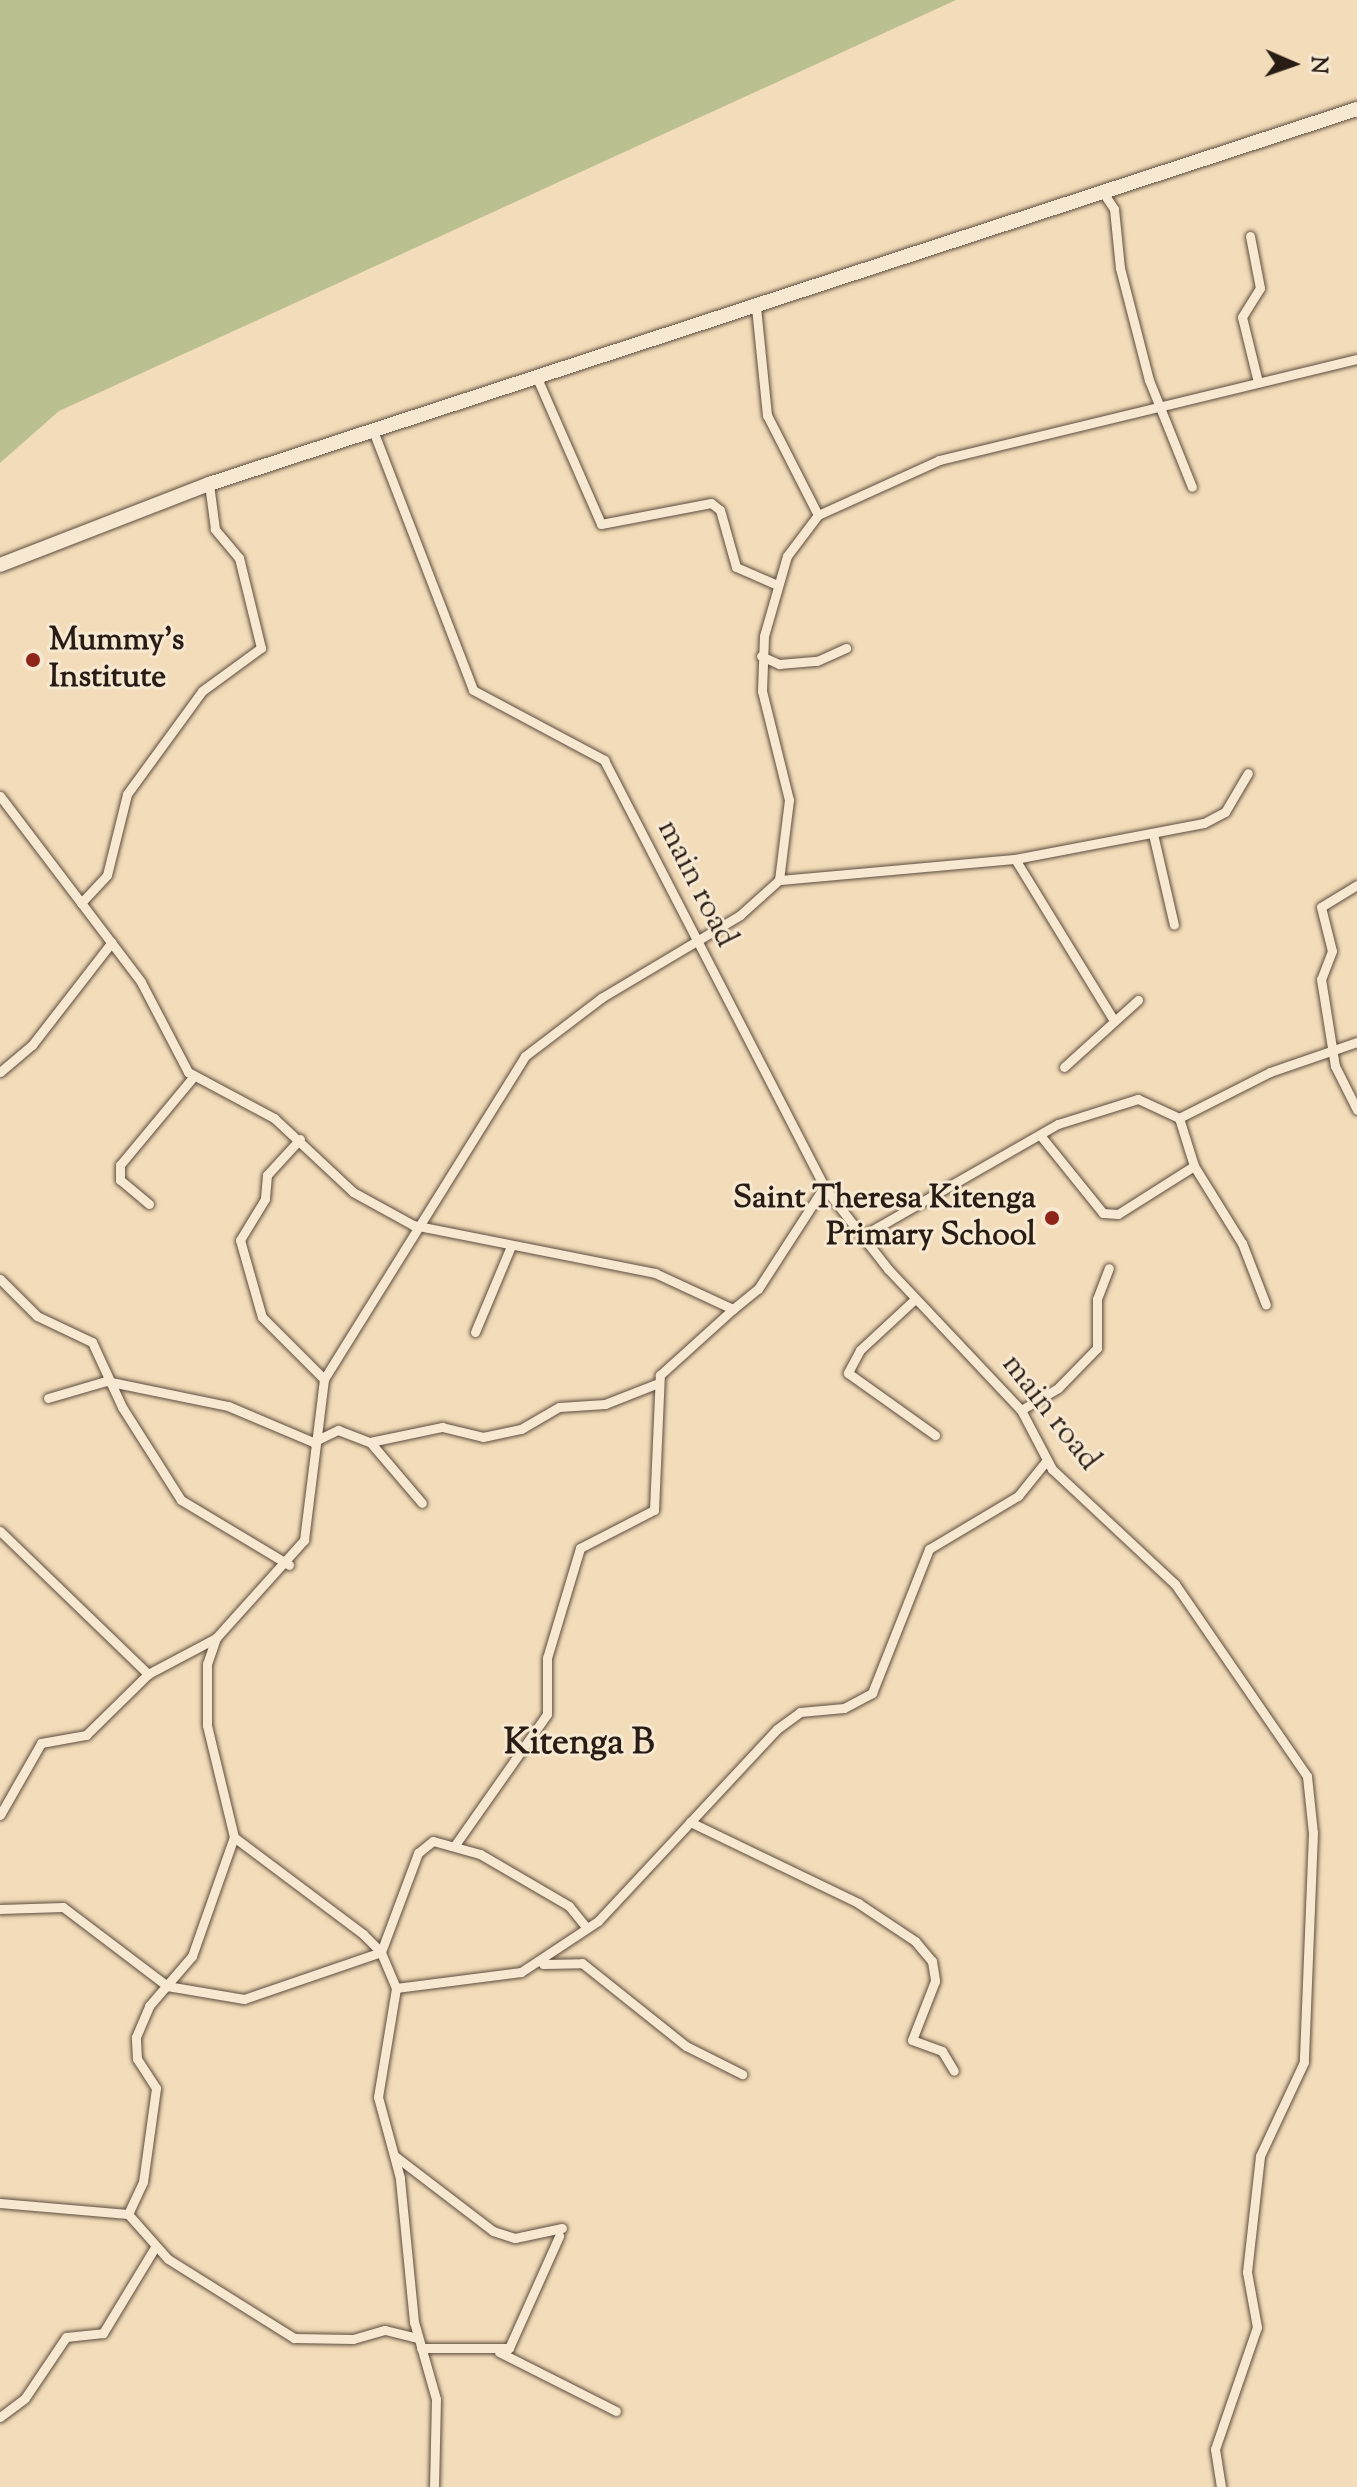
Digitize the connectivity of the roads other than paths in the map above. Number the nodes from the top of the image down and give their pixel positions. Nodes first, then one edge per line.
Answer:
1 (1357, 109) edge
2 (1104, 194) junction
3 (1250, 236) dead end
4 (756, 307) junction
5 (1357, 359) edge
6 (537, 378) junction
7 (1258, 382) junction
8 (1160, 408) junction
9 (374, 433) junction
10 (209, 484) junction
11 (1192, 487) dead end
12 (818, 515) junction
13 (0, 565) edge
14 (775, 584) junction
15 (846, 648) dead end
16 (761, 656) junction
17 (1248, 773) dead end
18 (0, 796) edge
19 (1153, 834) junction
20 (1015, 859) junction
21 (779, 880) junction
22 (1357, 885) edge
23 (81, 903) junction
24 (1174, 925) dead end
25 (695, 941) junction
26 (112, 942) junction
27 (1138, 1000) dead end
28 (1113, 1019) junction
29 (1357, 1042) edge
30 (1333, 1048) junction
31 (1064, 1067) dead end
32 (0, 1072) edge
33 (193, 1077) junction
34 (1357, 1110) edge
35 (1179, 1118) junction
36 (1040, 1135) junction
37 (300, 1139) junction
38 (1194, 1166) junction
39 (824, 1187) junction
40 (149, 1204) dead end
41 (424, 1226) junction
42 (864, 1235) junction
43 (511, 1246) junction
44 (1109, 1268) dead end
45 (0, 1279) edge
46 (915, 1299) junction
47 (1266, 1305) dead end
48 (733, 1309) junction
49 (475, 1332) dead end
50 (324, 1379) junction
51 (112, 1383) junction
52 (656, 1384) junction
53 (48, 1398) dead end
54 (1021, 1410) junction
55 (935, 1435) dead end
56 (313, 1442) junction
57 (370, 1442) junction
58 (1047, 1460) junction
59 (422, 1503) dead end
60 (0, 1531) edge
61 (289, 1565) junction
62 (216, 1638) junction
63 (148, 1674) junction
64 (0, 1815) edge
65 (690, 1822) junction
66 (234, 1837) junction
67 (455, 1845) junction
68 (0, 1909) edge
69 (587, 1928) junction
70 (381, 1952) junction
71 (535, 1966) junction
72 (167, 1986) junction
73 (396, 1988) junction
74 (954, 2071) dead end
75 (742, 2074) dead end
76 (395, 2156) junction
77 (0, 2203) edge
78 (128, 2214) junction
79 (155, 2247) junction
80 (420, 2343) junction
81 (499, 2352) junction
82 (616, 2411) dead end
83 (0, 2417) edge
84 (434, 2487) edge
85 (1221, 2487) edge

1 - 2 main road
2 - 4 main road
2 - 8 street
3 - 7 street
4 - 6 main road
4 - 12 street
5 - 7 street
6 - 9 main road
6 - 14 street
7 - 8 street
8 - 11 street
8 - 12 street
9 - 10 main road
9 - 25 street, main road
10 - 13 main road
10 - 23 street
12 - 14 street
14 - 16 street
15 - 16 street
16 - 21 street
17 - 19 street
18 - 23 street
19 - 20 street
19 - 24 street
20 - 21 street
20 - 28 street
21 - 25 street
22 - 30 street
23 - 26 street
25 - 39 street, main road
25 - 41 street
26 - 32 street
26 - 33 street
27 - 28 street
28 - 31 street
29 - 30 street
30 - 34 street
30 - 35 street
33 - 37 street
33 - 40 street
35 - 36 street
35 - 38 street
36 - 38 street
36 - 42 street
37 - 41 street
37 - 50 street
38 - 47 street
39 - 42 street, main road
39 - 48 street
41 - 43 street
41 - 50 street
42 - 46 street, main road
43 - 48 street
43 - 49 street
44 - 54 street
45 - 51 street
46 - 54 street, main road
46 - 55 street
48 - 52 street
50 - 56 street
51 - 53 street
51 - 56 street
51 - 61 street
52 - 57 street
52 - 67 street
54 - 58 street, main road
56 - 57 street
56 - 61 street
57 - 59 street
58 - 65 street
58 - 85 street, main road
60 - 63 street
61 - 62 street
62 - 63 street
62 - 66 street
63 - 64 street
65 - 69 street
65 - 74 street
66 - 70 street
66 - 72 street
67 - 69 street
67 - 70 street
68 - 72 street
69 - 71 street
70 - 72 street
70 - 73 street
71 - 73 street
71 - 75 street
72 - 78 street
73 - 76 street
76 - 80 street
76 - 81 street
77 - 78 street
78 - 79 street
79 - 80 street
79 - 83 street
80 - 81 street
80 - 84 street
81 - 82 street

